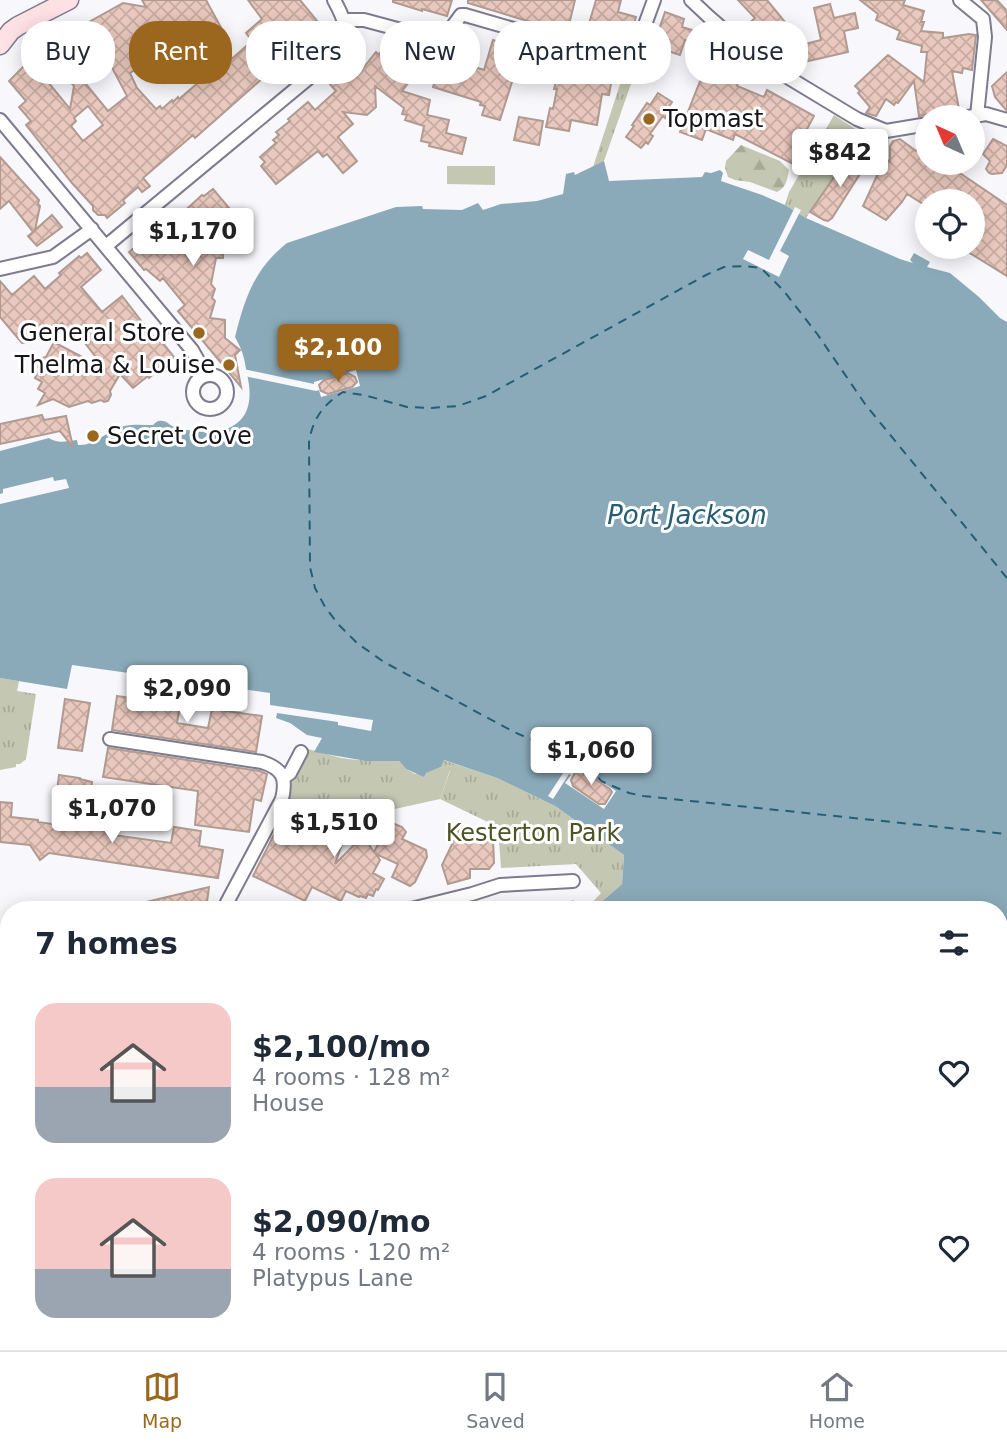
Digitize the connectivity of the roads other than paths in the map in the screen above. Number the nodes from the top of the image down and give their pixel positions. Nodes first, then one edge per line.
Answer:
1 (69, 0) edge
2 (334, 0) edge
3 (654, 0) edge
4 (691, 0) edge
5 (708, 0) edge
6 (960, 0) edge
7 (708, 16) junction
8 (345, 20) junction
9 (0, 44) edge
10 (975, 105) edge
11 (985, 114) edge
12 (0, 120) edge
13 (1007, 120) edge
14 (915, 126) edge
15 (92, 229) junction
16 (106, 246) junction
17 (0, 269) edge
18 (203, 376) dead end
19 (110, 739) dead end
20 (301, 752) dead end
21 (283, 778) junction
22 (573, 881) dead end
23 (228, 901) edge
24 (444, 901) edge

1 - 9 main road
2 - 8 street
3 - 8 street
4 - 7 street
5 - 7 street
6 - 10 street
7 - 14 street
8 - 16 street
11 - 13 street
12 - 15 street
15 - 16 street
15 - 17 street
16 - 18 street
19 - 21 street
20 - 21 street
21 - 23 street
22 - 24 street

